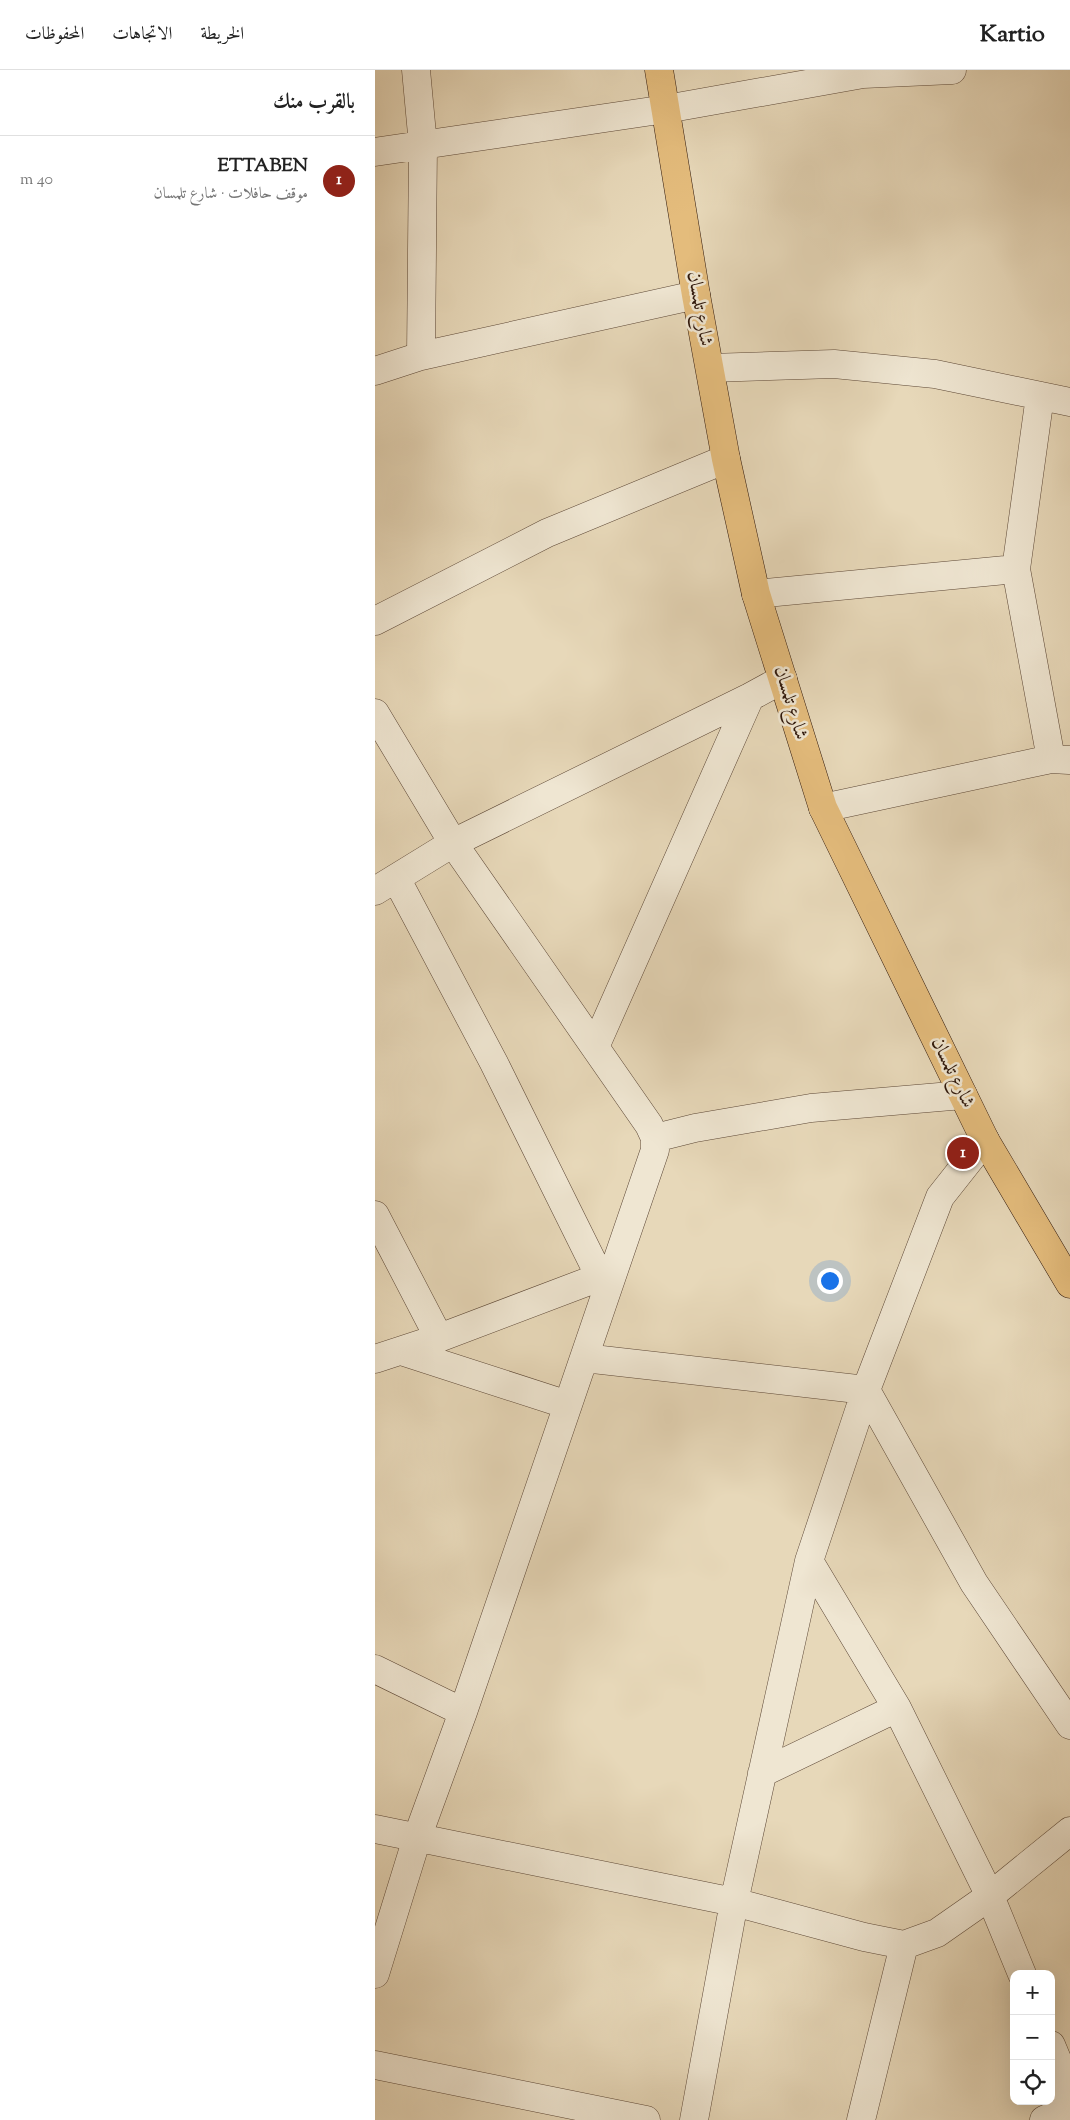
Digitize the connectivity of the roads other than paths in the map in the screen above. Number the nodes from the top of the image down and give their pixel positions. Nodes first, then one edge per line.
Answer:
1 (416, 70) edge
2 (659, 70) edge
3 (952, 70) edge
4 (666, 109) junction
5 (423, 145) junction
6 (375, 152) edge
7 (696, 296) junction
8 (421, 356) junction
9 (710, 368) junction
10 (375, 371) edge
11 (1039, 396) junction
12 (1070, 402) edge
13 (726, 459) junction
14 (1015, 569) junction
15 (756, 594) junction
16 (375, 621) edge
17 (783, 679) junction
18 (750, 697) junction
19 (375, 713) edge
20 (1061, 760) edge
21 (823, 808) junction
22 (453, 843) junction
23 (386, 885) edge
24 (595, 1047) junction
25 (963, 1096) junction
26 (655, 1138) junction
27 (985, 1140) junction
28 (375, 1215) edge
29 (606, 1276) junction
30 (1070, 1284) edge
31 (439, 1338) junction
32 (401, 1351) junction
33 (584, 1358) junction
34 (375, 1360) edge
35 (866, 1390) junction
36 (568, 1405) junction
37 (809, 1561) junction
38 (375, 1669) edge
39 (897, 1708) junction
40 (463, 1712) junction
41 (1070, 1725) edge
42 (762, 1773) junction
43 (375, 1829) edge
44 (1070, 1830) edge
45 (417, 1838) junction
46 (990, 1896) junction
47 (734, 1902) junction
48 (904, 1945) junction
49 (1020, 1970) edge
50 (375, 1974) edge
51 (1055, 2055) edge
52 (375, 2066) edge
53 (1062, 2115) edge
54 (647, 2120) edge
55 (694, 2120) edge
56 (861, 2120) edge

1 - 5 street
2 - 4 main road, شارع تلمسان
3 - 4 street
4 - 5 street
4 - 7 main road, شارع تلمسان
5 - 6 street
5 - 8 street
7 - 8 street
7 - 9 main road, شارع تلمسان
8 - 10 street
9 - 11 street
9 - 13 main road, شارع تلمسان
11 - 12 street
11 - 14 street
13 - 15 main road, شارع تلمسان
13 - 16 street
14 - 15 street
14 - 20 street
15 - 17 main road, شارع تلمسان
17 - 18 street
17 - 21 main road, شارع تلمسان
18 - 22 street
18 - 24 street
19 - 22 street
20 - 21 street
21 - 25 main road, شارع تلمسان
22 - 23 street
22 - 24 street
23 - 29 street
24 - 26 street
25 - 26 street
25 - 27 main road, شارع تلمسان
26 - 29 street
27 - 30 main road, شارع تلمسان
27 - 35 street
28 - 31 street
29 - 31 street
29 - 33 street
31 - 32 street
32 - 34 street
32 - 36 street
33 - 35 street
33 - 36 street
35 - 37 street
35 - 41 street
36 - 40 street
37 - 39 street
37 - 42 street
38 - 40 street
39 - 42 street
39 - 46 street
40 - 45 street
42 - 47 street
43 - 45 street
44 - 46 street
45 - 47 street
45 - 50 street
46 - 48 street
46 - 49 street
47 - 48 street
47 - 55 street
48 - 56 street
51 - 53 street
52 - 54 street

